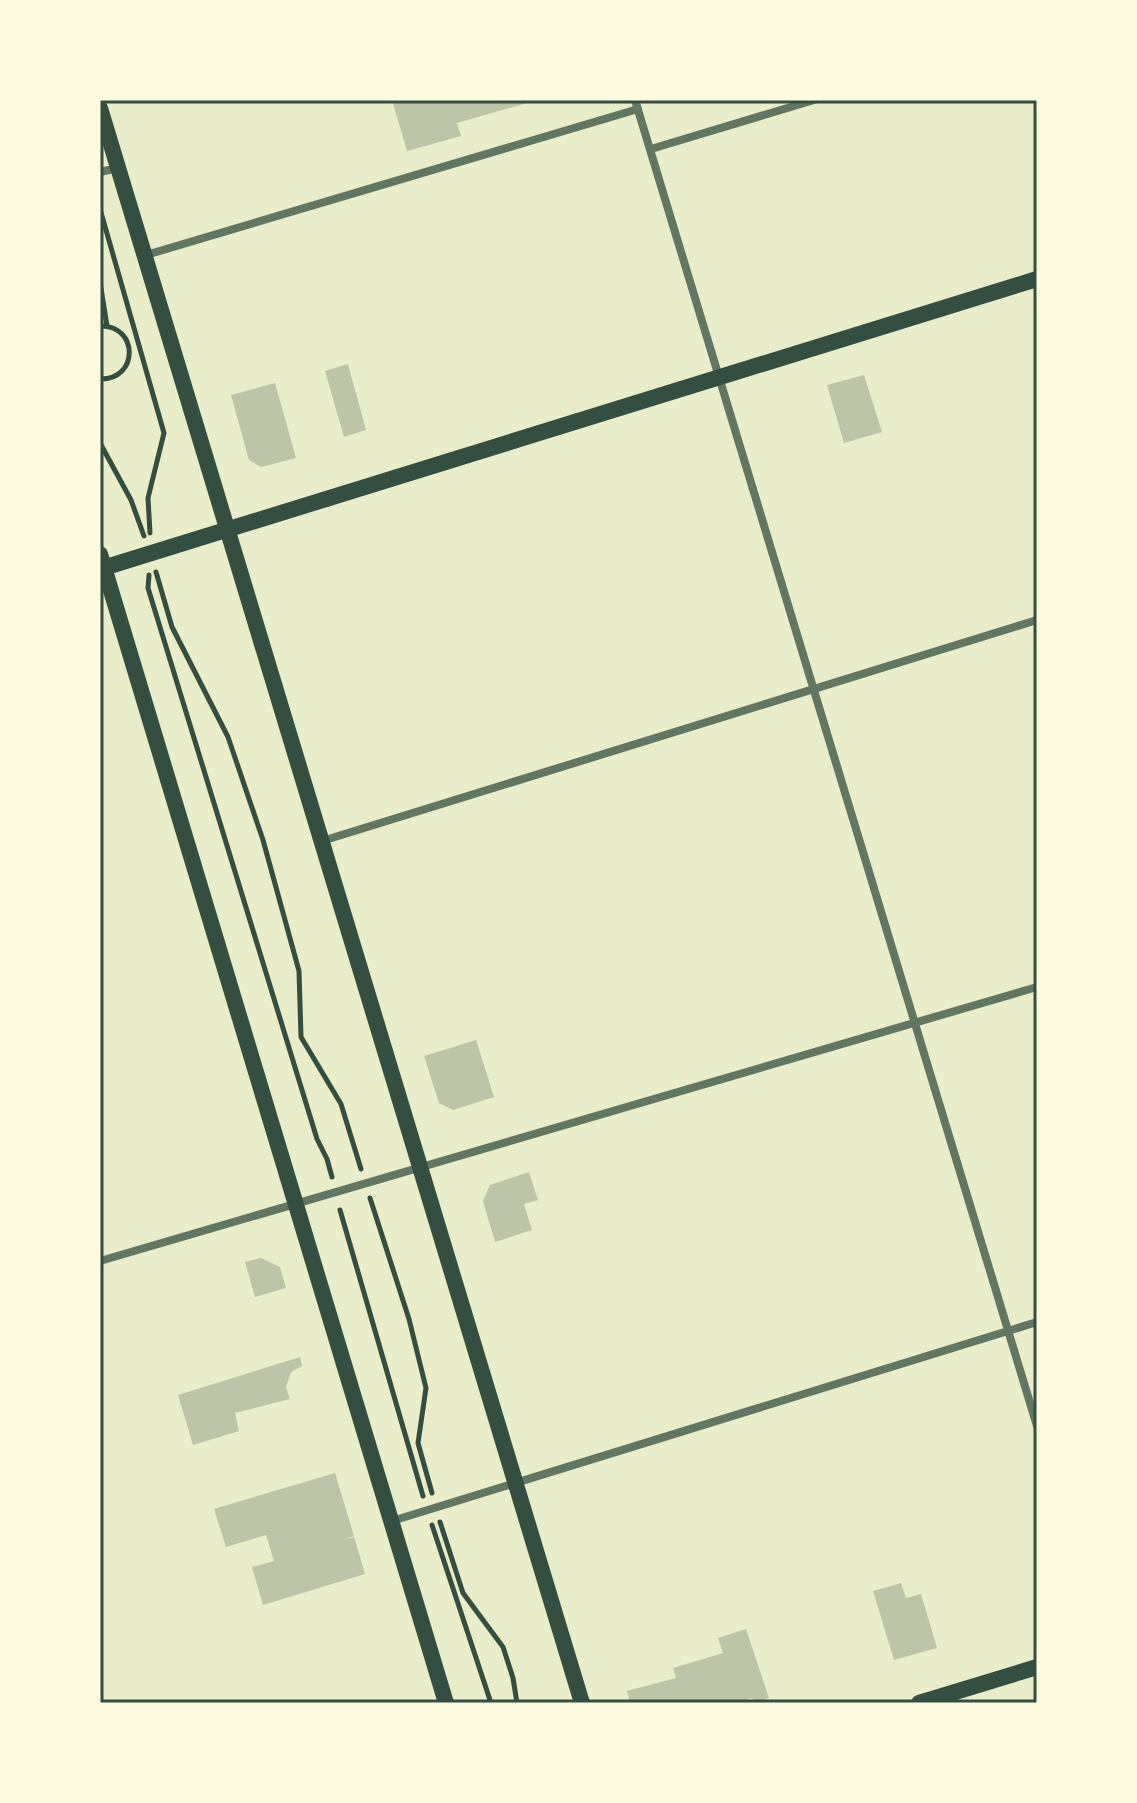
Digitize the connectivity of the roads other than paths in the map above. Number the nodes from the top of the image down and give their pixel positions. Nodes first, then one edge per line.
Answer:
1 (814, 100) edge
2 (637, 105) edge
3 (100, 108) edge
4 (651, 149) junction
5 (118, 167) junction
6 (100, 172) edge
7 (146, 255) junction
8 (1037, 279) edge
9 (718, 376) junction
10 (227, 529) junction
11 (101, 564) edge
12 (1037, 620) edge
13 (813, 688) junction
14 (322, 841) junction
15 (1037, 987) edge
16 (915, 1023) junction
17 (420, 1169) junction
18 (296, 1203) junction
19 (100, 1261) edge
20 (1037, 1322) edge
21 (1008, 1330) junction
22 (1037, 1426) edge
23 (516, 1483) junction
24 (392, 1521) junction
25 (1037, 1667) edge
26 (446, 1703) edge
27 (582, 1703) edge
28 (919, 1703) edge

1 - 4 street
2 - 4 street
2 - 7 street
3 - 5 main road
4 - 9 street
5 - 6 street
5 - 7 main road
7 - 10 main road
8 - 9 main road
9 - 10 main road
9 - 13 street
10 - 11 main road
10 - 14 main road
11 - 18 main road
12 - 13 street
13 - 14 street
13 - 16 street
14 - 17 main road
15 - 16 street
16 - 17 street
16 - 21 street
17 - 18 street
17 - 23 main road
18 - 19 street
18 - 24 main road
20 - 21 street
21 - 22 street
21 - 23 street
23 - 24 street
23 - 27 main road
24 - 26 main road
25 - 28 main road

